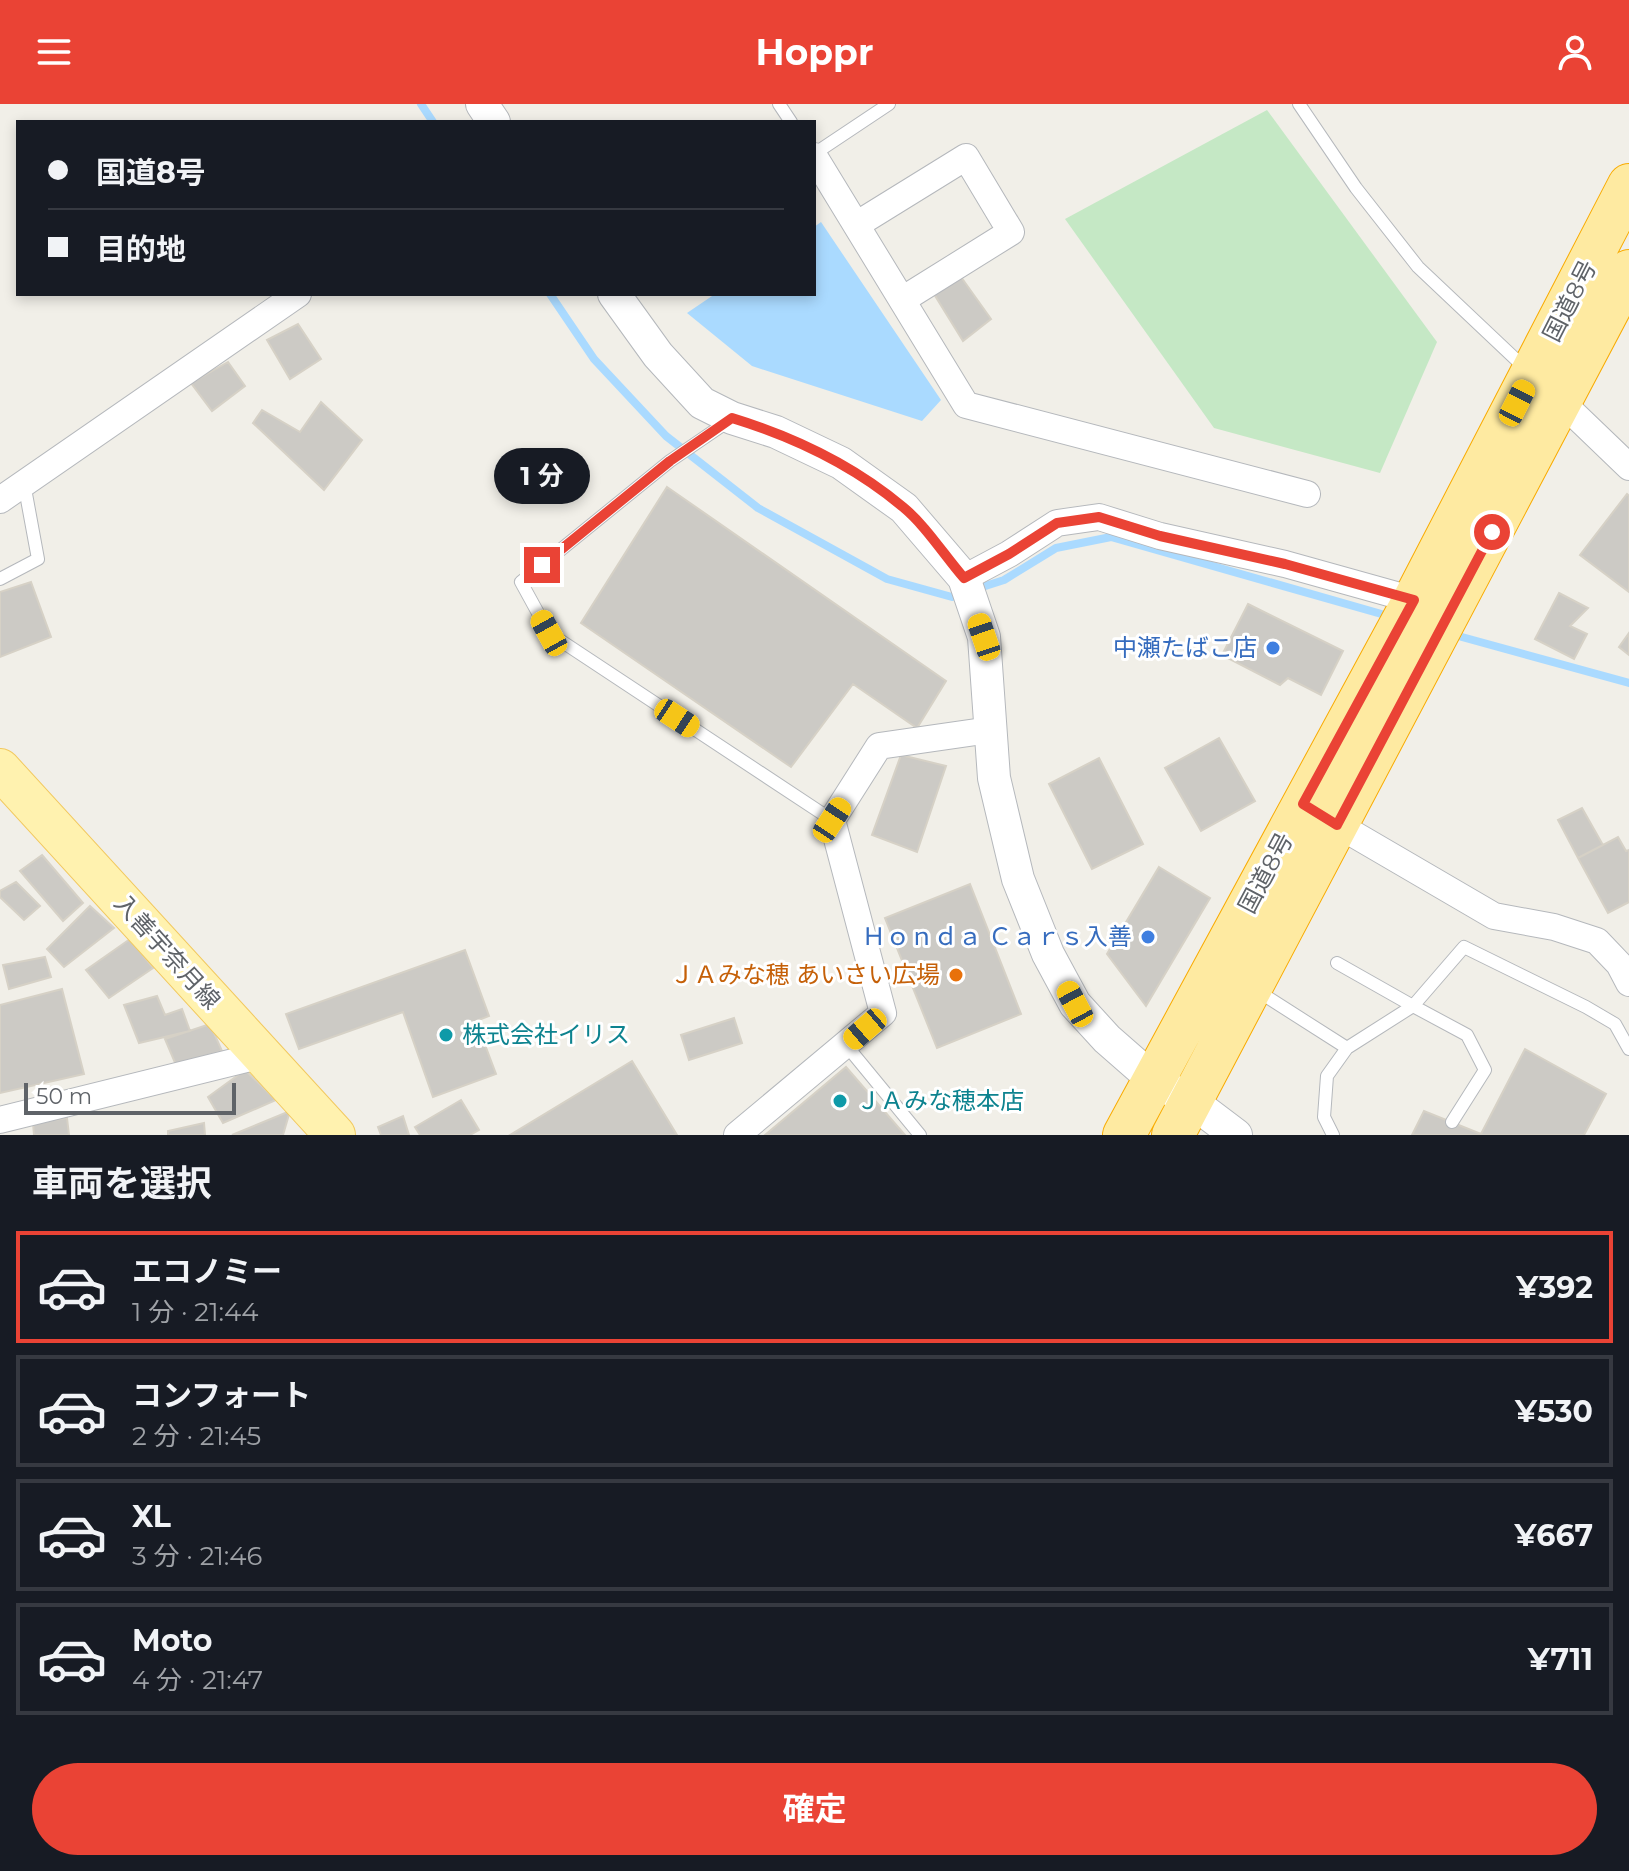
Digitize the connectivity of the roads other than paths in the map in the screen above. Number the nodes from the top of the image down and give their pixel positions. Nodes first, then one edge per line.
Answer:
1 (889, 104) edge
2 (1299, 104) edge
3 (816, 154) edge
4 (816, 158) edge
5 (1629, 185) edge
6 (856, 225) junction
7 (1629, 271) edge
8 (295, 296) edge
9 (615, 296) edge
10 (902, 300) junction
11 (1546, 387) junction
12 (732, 418) junction
13 (1629, 467) edge
14 (24, 483) junction
15 (1307, 494) dead end
16 (0, 500) edge
17 (964, 578) junction
18 (0, 579) edge
19 (1414, 600) junction
20 (990, 730) junction
21 (0, 769) edge
22 (1320, 814) junction
23 (832, 820) junction
24 (1337, 963) dead end
25 (1629, 983) edge
26 (1252, 988) junction
27 (1413, 1006) junction
28 (846, 1045) junction
29 (1347, 1048) junction
30 (1629, 1049) edge
31 (262, 1055) junction
32 (1155, 1081) junction
33 (1182, 1118) edge
34 (0, 1120) edge
35 (1452, 1122) dead end
36 (328, 1133) edge
37 (737, 1135) edge
38 (920, 1135) edge
39 (1124, 1135) edge
40 (1236, 1135) edge
41 (1333, 1135) edge

1 - 3 lane
2 - 11 lane
4 - 6 street
5 - 11 highway, 国道8号
6 - 10 street
6 - 10 street
7 - 11 highway, 国道8号
8 - 14 street
9 - 12 street
10 - 15 street
11 - 13 street
11 - 19 highway, 国道8号
11 - 22 highway, 国道8号
12 - 17 street
12 - 23 lane
14 - 16 street
14 - 18 lane
17 - 19 street
17 - 20 street
19 - 22 highway, 国道8号
20 - 23 street
20 - 32 street
21 - 31 main road, 入善宇奈月線
22 - 25 street
22 - 26 highway, 国道8号
22 - 32 highway, 国道8号
23 - 28 street
24 - 27 lane
26 - 29 lane
26 - 33 highway, 国道8号
27 - 29 lane
27 - 30 lane
27 - 35 lane
28 - 37 street
28 - 38 lane
29 - 41 lane
31 - 34 street
31 - 36 main road, 入善宇奈月線
32 - 33 street
32 - 39 highway, 国道8号
33 - 40 street

